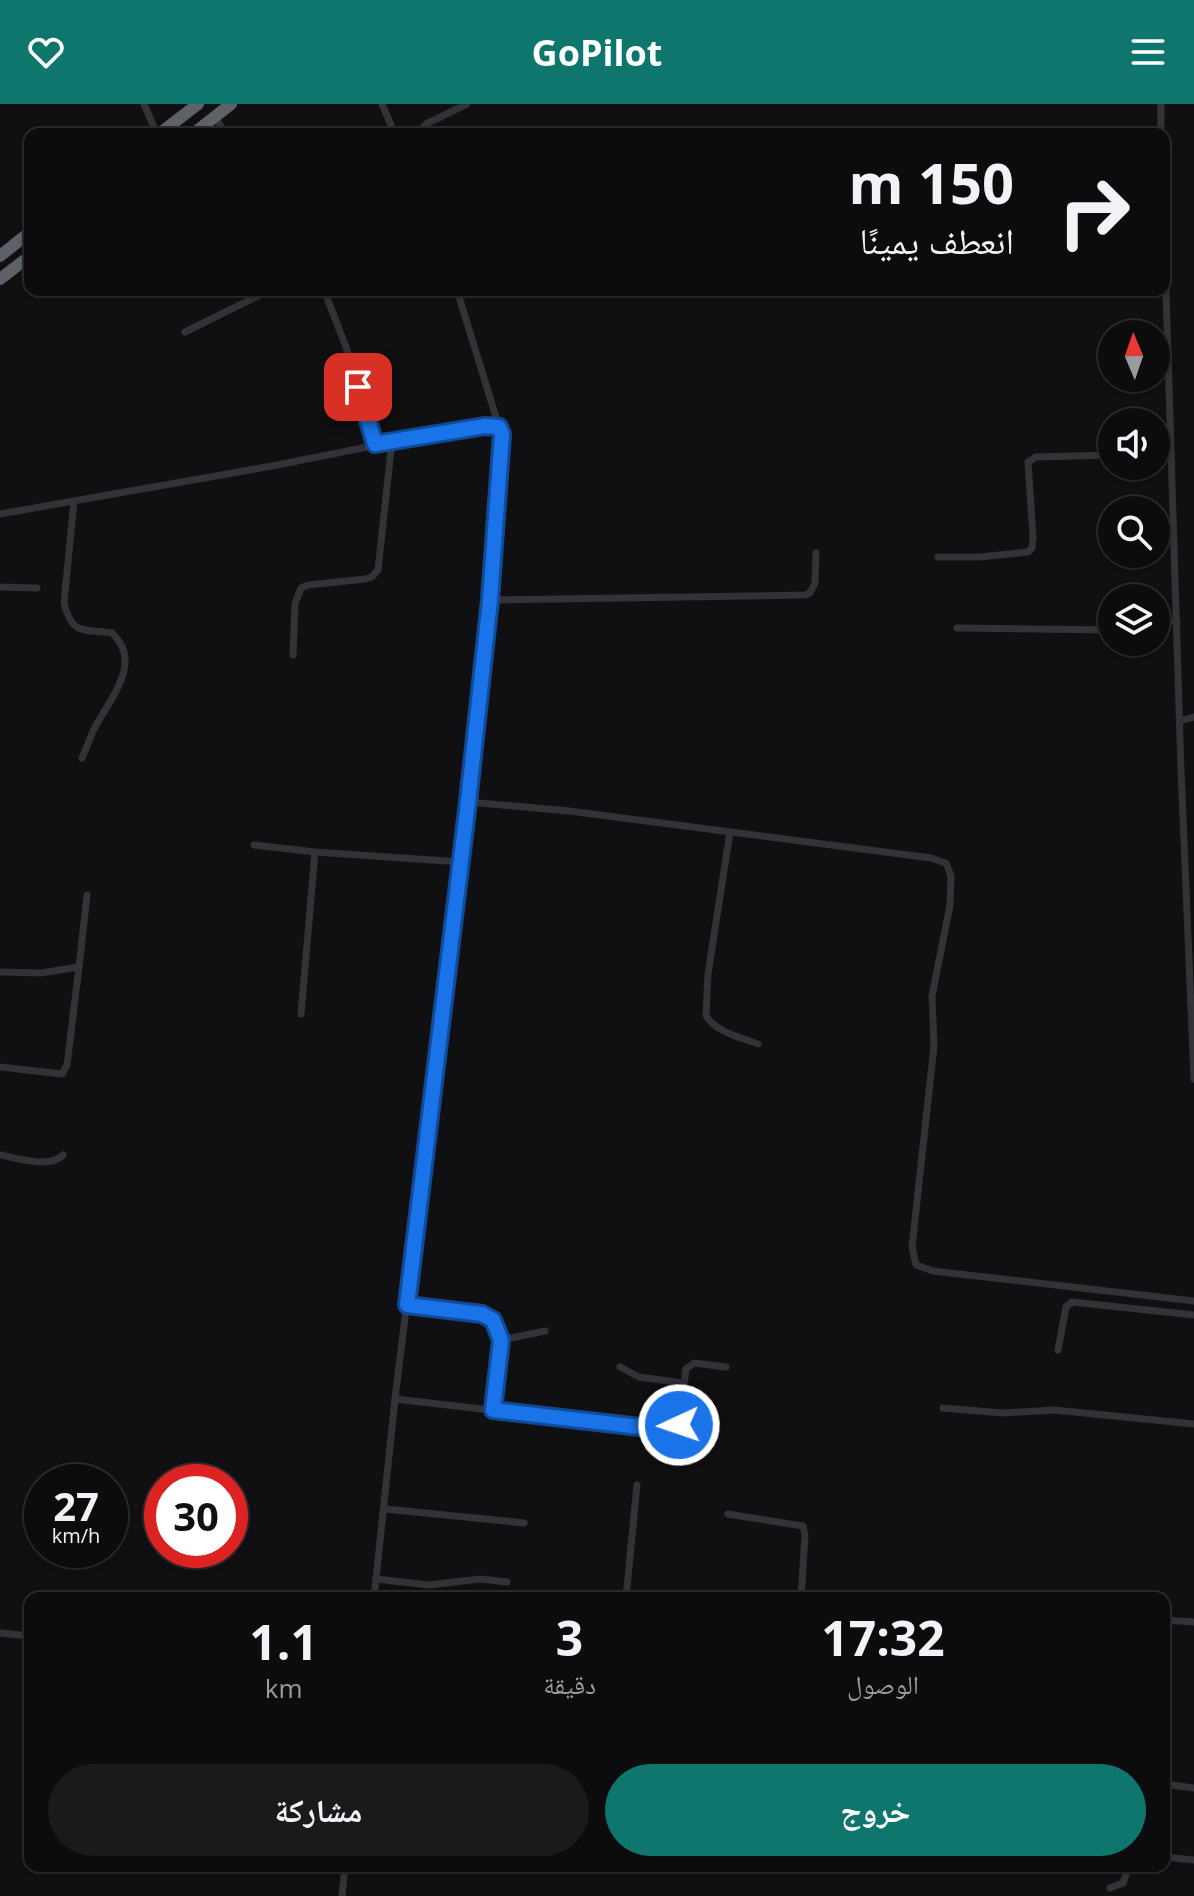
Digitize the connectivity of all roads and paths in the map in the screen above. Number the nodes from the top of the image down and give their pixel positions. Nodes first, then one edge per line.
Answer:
1 (144, 104) edge
2 (198, 104) edge
3 (231, 104) edge
4 (382, 104) edge
5 (467, 104) edge
6 (1161, 104) edge
7 (215, 116) junction
8 (155, 128) edge
9 (166, 128) edge
10 (200, 128) edge
11 (222, 128) edge
12 (392, 128) edge
13 (422, 128) edge
14 (1161, 128) edge
15 (24, 237) edge
16 (0, 256) edge
17 (24, 261) edge
18 (0, 279) edge
19 (258, 296) edge
20 (326, 296) edge
21 (459, 296) edge
22 (1166, 296) edge
23 (185, 332) dead end
24 (499, 427) junction
25 (392, 441) junction
26 (375, 444) junction
27 (1171, 452) joint
28 (1098, 455) edge
29 (74, 501) junction
30 (0, 514) edge
31 (816, 553) dead end
32 (938, 557) dead end
33 (0, 587) edge
34 (37, 588) dead end
35 (490, 600) junction
36 (1177, 621) junction
37 (1170, 622) edge
38 (957, 628) dead end
39 (1098, 630) edge
40 (293, 655) dead end
41 (1194, 717) edge
42 (1180, 721) junction
43 (82, 758) dead end
44 (468, 802) junction
45 (730, 832) junction
46 (254, 845) dead end
47 (315, 852) junction
48 (461, 862) junction
49 (87, 895) dead end
50 (79, 967) junction
51 (0, 972) edge
52 (301, 1014) dead end
53 (758, 1044) dead end
54 (0, 1067) edge
55 (1194, 1079) edge
56 (0, 1155) edge
57 (63, 1155) dead end
58 (1194, 1301) edge
59 (407, 1305) junction
60 (1194, 1315) edge
61 (545, 1331) dead end
62 (501, 1340) junction
63 (1058, 1350) dead end
64 (620, 1367) dead end
65 (726, 1367) dead end
66 (683, 1383) junction
67 (395, 1399) junction
68 (943, 1408) dead end
69 (493, 1410) junction
70 (1194, 1424) edge
71 (637, 1485) dead end
72 (385, 1509) junction
73 (728, 1514) dead end
74 (524, 1523) dead end
75 (376, 1579) junction
76 (507, 1582) dead end
77 (375, 1592) edge
78 (627, 1592) edge
79 (801, 1592) edge
80 (1170, 1620) edge
81 (1194, 1622) edge
82 (0, 1633) edge
83 (24, 1635) edge
84 (1170, 1785) edge
85 (1194, 1788) edge
86 (1170, 1858) edge
87 (1194, 1860) edge
88 (344, 1872) edge
89 (1127, 1872) edge
90 (1110, 1888) dead end
91 (342, 1896) edge

1 - 8 street
2 - 9 highway
3 - 7 highway
4 - 12 street
5 - 13 street
6 - 14 street
7 - 10 highway
7 - 11 street
15 - 16 highway
17 - 18 highway
19 - 23 street
20 - 26 street
21 - 24 street
22 - 27 street
24 - 25 street
24 - 35 street
25 - 26 street
25 - 40 street
26 - 29 street
27 - 36 street
28 - 32 street
29 - 30 street
29 - 43 street
31 - 35 street
33 - 34 street
35 - 44 street
36 - 37 street
36 - 42 street
38 - 39 street
41 - 42 street
42 - 55 street
44 - 45 street
44 - 48 street
45 - 53 street
45 - 58 street
46 - 47 street
47 - 48 street
47 - 52 street
48 - 59 street
49 - 50 street
50 - 51 street
50 - 54 street
56 - 57 street
59 - 62 street
59 - 67 street
60 - 63 street
61 - 62 street
62 - 69 street
64 - 66 street
65 - 66 street
66 - 69 street
67 - 69 street
67 - 72 street
68 - 70 street
71 - 78 street
72 - 74 street
72 - 75 street
73 - 79 street
75 - 76 street
75 - 77 street
80 - 81 street
82 - 83 street
84 - 85 street
86 - 87 street
88 - 91 street
89 - 90 street

